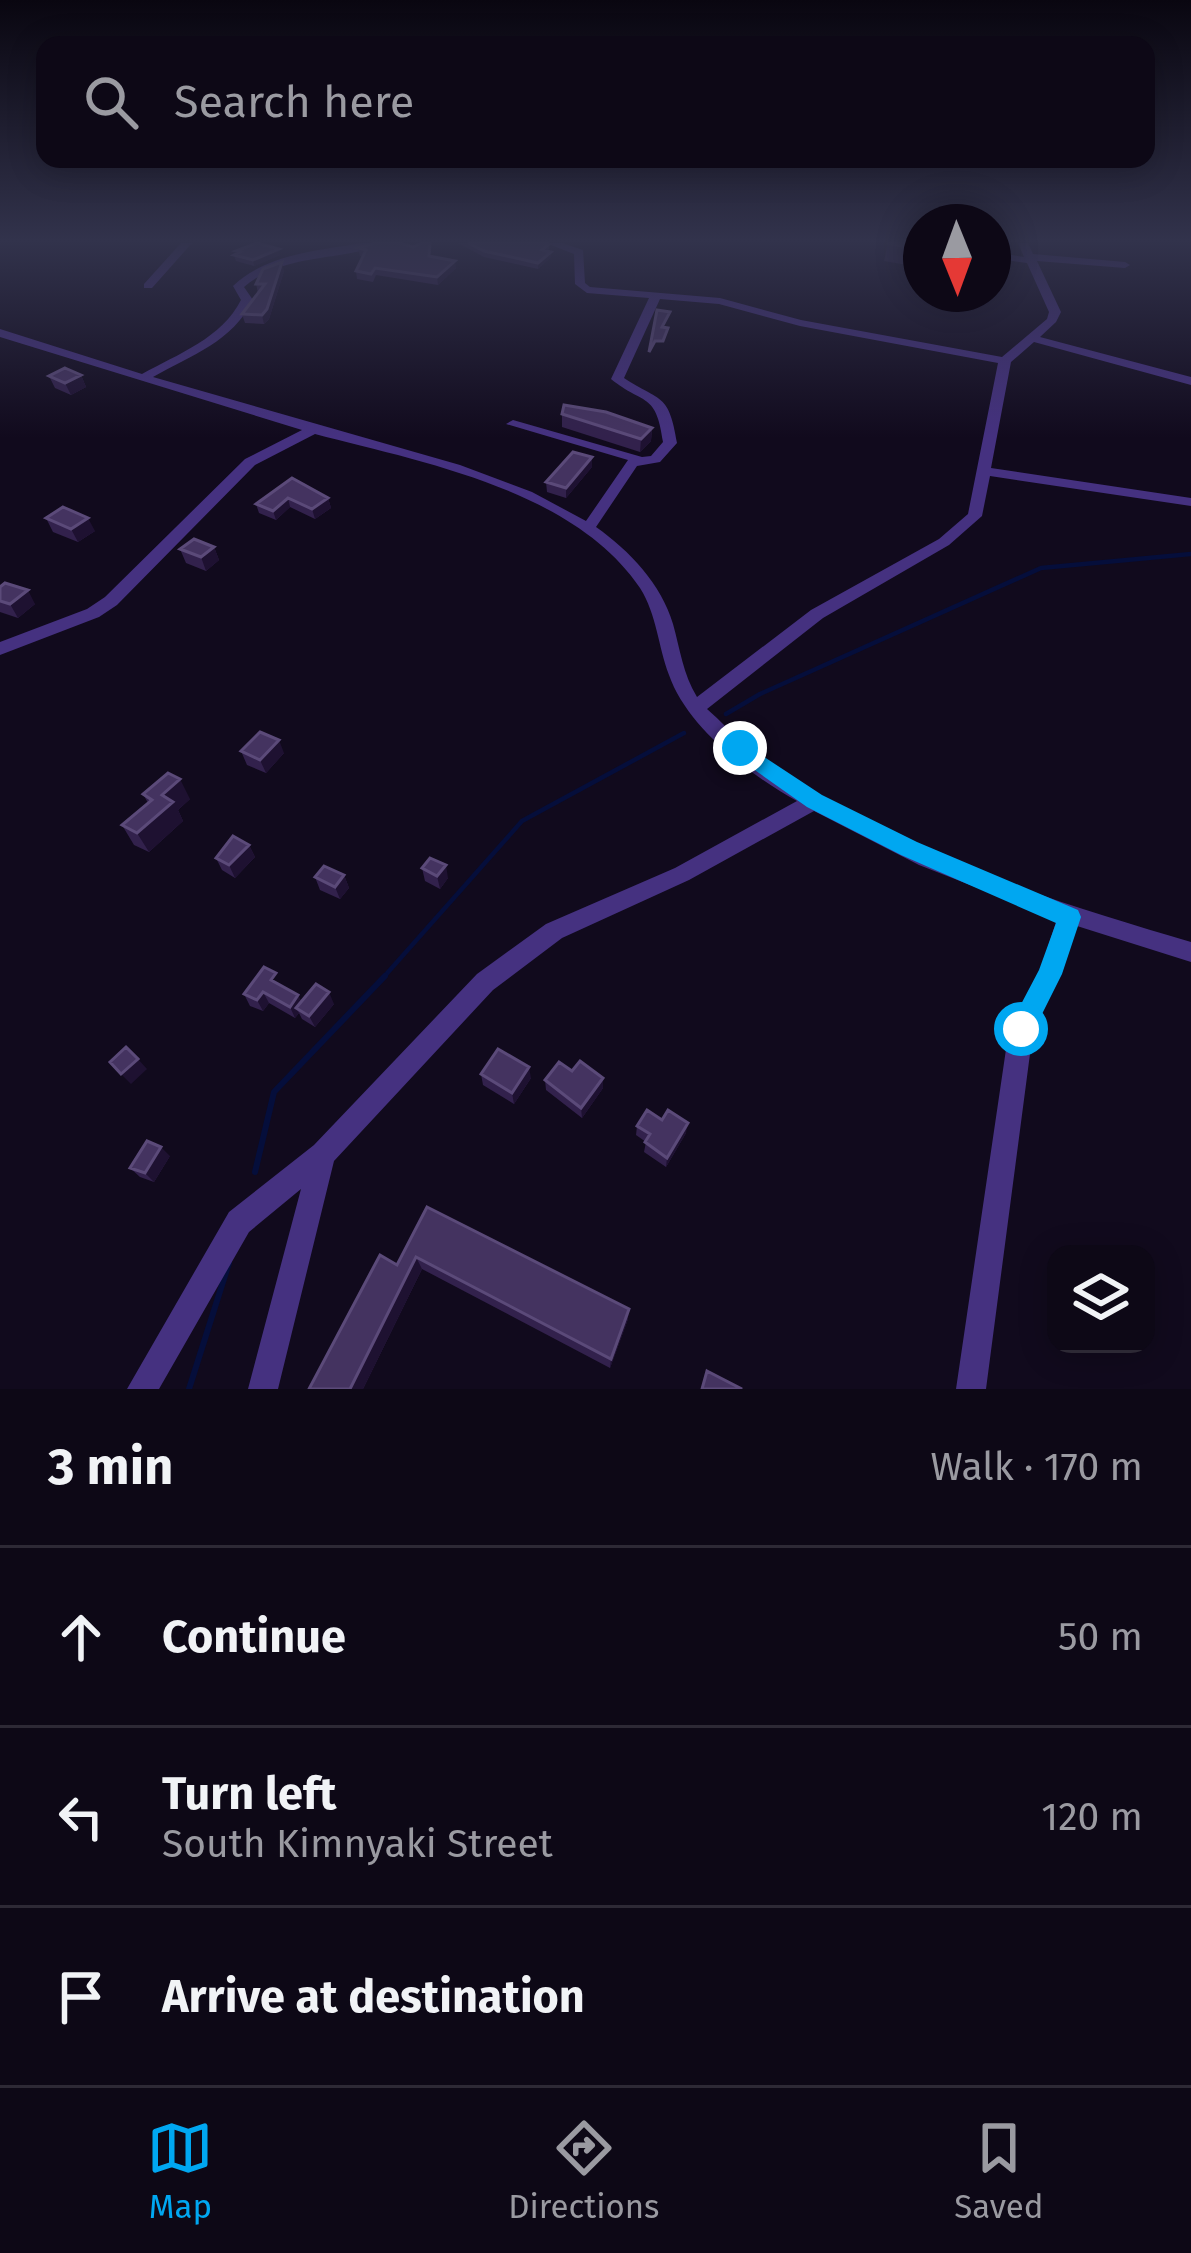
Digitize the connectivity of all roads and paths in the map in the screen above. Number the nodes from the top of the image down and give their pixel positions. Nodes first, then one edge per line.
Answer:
1 (243, 308) edge
2 (650, 308) edge
3 (745, 308) edge
4 (1053, 308) edge
5 (0, 333) edge
6 (1032, 338) junction
7 (1005, 361) junction
8 (145, 376) junction
9 (1191, 381) edge
10 (512, 424) dead end
11 (314, 429) junction
12 (637, 462) junction
13 (986, 471) junction
14 (1191, 502) edge
15 (588, 528) junction
16 (0, 649) edge
17 (696, 708) junction
18 (814, 801) junction
19 (1069, 917) junction
20 (1191, 952) edge
21 (323, 1154) junction
22 (142, 1389) edge
23 (263, 1389) edge
24 (971, 1389) edge

1 - 8 street
2 - 12 street
3 - 7 street
4 - 6 street
5 - 8 street
6 - 7 street
6 - 9 street
7 - 13 street
8 - 11 street
10 - 12 street
11 - 15 street
11 - 16 street
12 - 15 street
13 - 14 street
13 - 17 street
15 - 17 street
17 - 18 street
18 - 19 street
18 - 21 street
19 - 20 street
19 - 24 street
21 - 22 street
21 - 23 street

